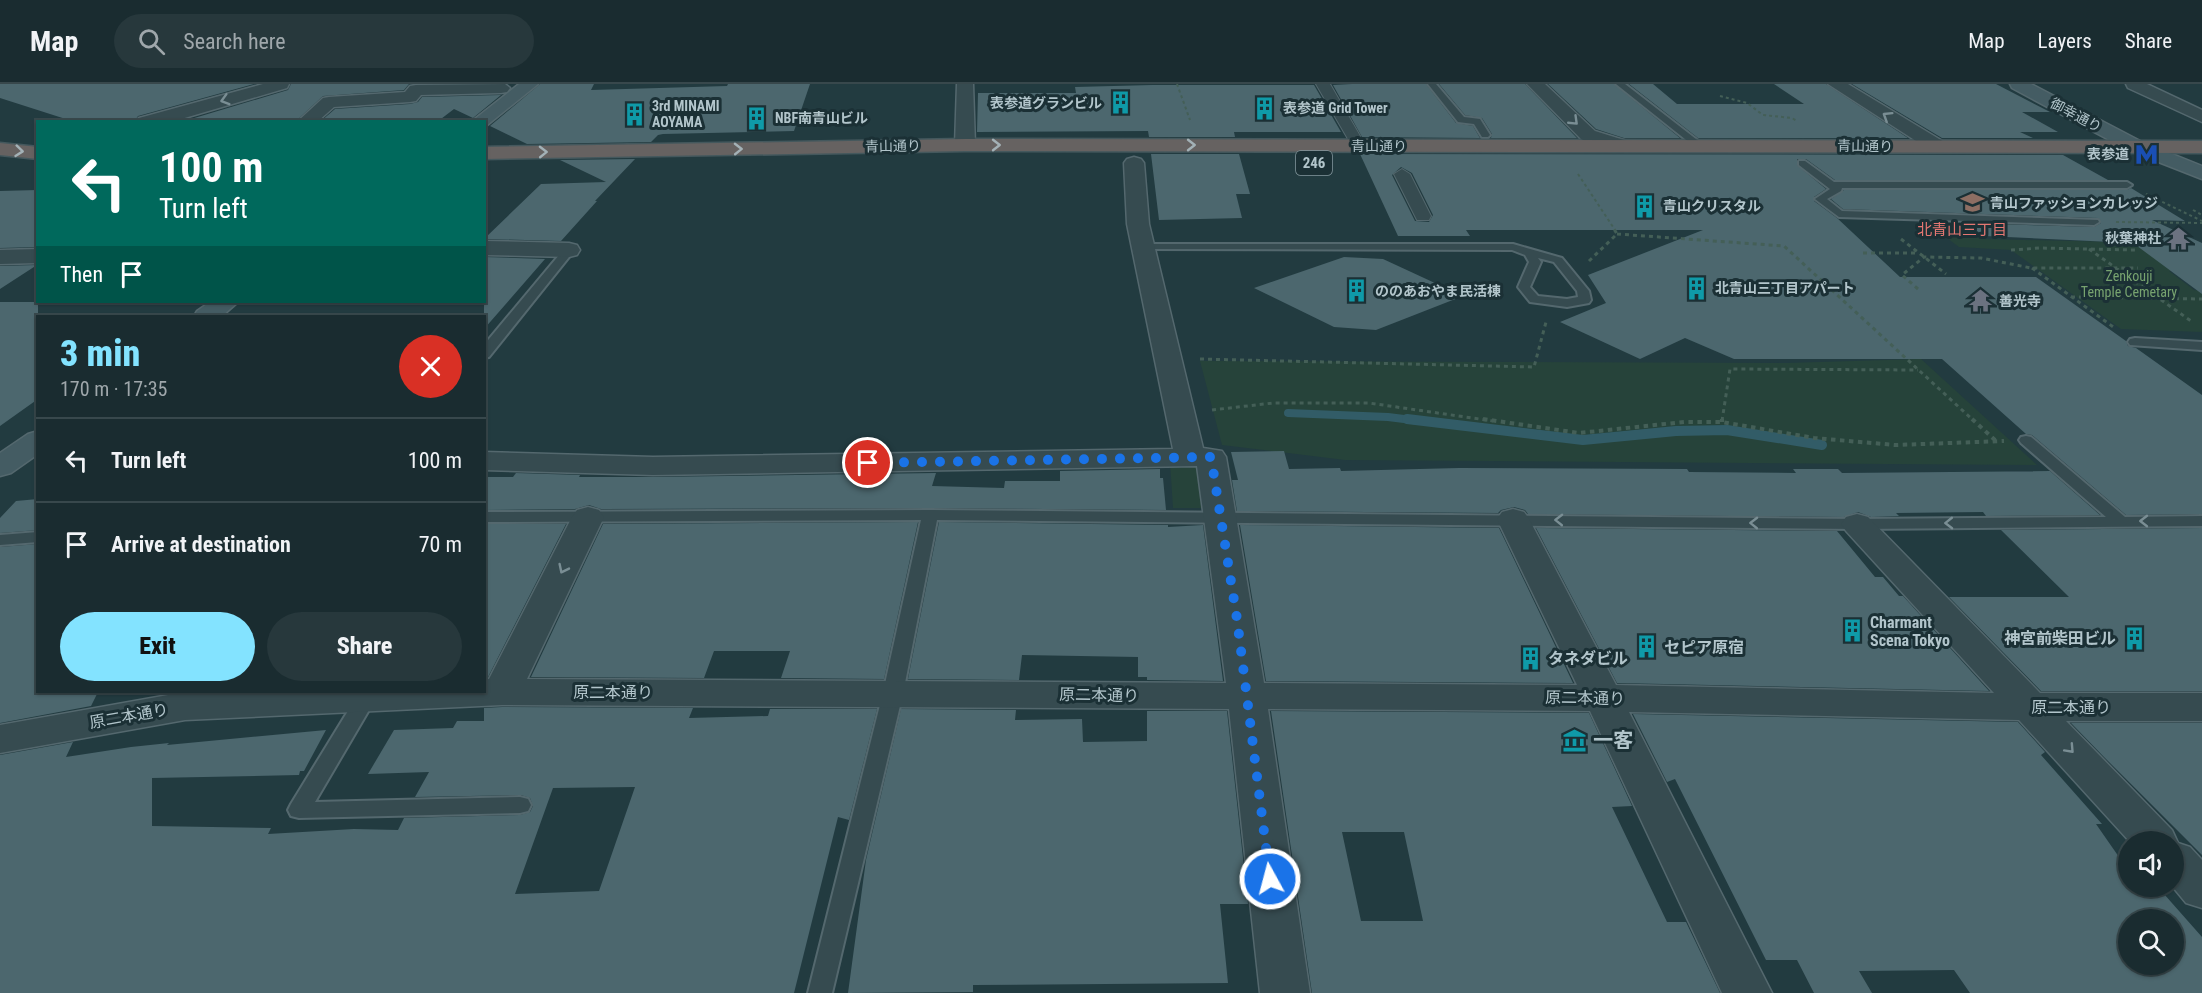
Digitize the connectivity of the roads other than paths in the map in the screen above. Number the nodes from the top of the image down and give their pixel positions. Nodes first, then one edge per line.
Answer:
1 (281, 84) edge
2 (530, 84) edge
3 (965, 84) edge
4 (1323, 84) edge
5 (1431, 84) edge
6 (1535, 84) edge
7 (1620, 84) edge
8 (1836, 84) edge
9 (2018, 84) edge
10 (2134, 84) edge
11 (504, 86) edge
12 (2202, 117) edge
13 (472, 118) edge
14 (154, 120) edge
15 (308, 120) edge
16 (1485, 135) dead end
17 (1353, 136) dead end
18 (965, 145) junction
19 (1620, 145) junction
20 (1698, 145) junction
21 (1287, 146) junction
22 (1937, 146) junction
23 (2202, 147) edge
24 (0, 149) edge
25 (36, 153) edge
26 (486, 153) edge
27 (2139, 155) junction
28 (1134, 163) junction
29 (1802, 163) junction
30 (1299, 164) junction
31 (2182, 164) junction
32 (2202, 164) edge
33 (486, 171) edge
34 (2202, 173) edge
35 (1402, 174) dead end
36 (1832, 185) junction
37 (2127, 185) road end
38 (2202, 190) edge
39 (1423, 216) dead end
40 (2094, 222) road end
41 (1143, 247) junction
42 (1513, 247) junction
43 (486, 249) edge
44 (569, 250) joint
45 (36, 256) edge
46 (0, 257) edge
47 (225, 303) edge
48 (207, 315) edge
49 (2135, 342) road end
50 (2202, 346) edge
51 (486, 352) edge
52 (2026, 440) road end
53 (36, 441) edge
54 (1190, 457) junction
55 (486, 462) edge
56 (0, 467) edge
57 (930, 515) junction
58 (486, 517) edge
59 (588, 517) junction
60 (1221, 517) junction
61 (1513, 519) junction
62 (2120, 521) junction
63 (2202, 521) edge
64 (1857, 524) junction
65 (36, 537) edge
66 (0, 540) edge
67 (502, 692) junction
68 (479, 693) edge
69 (486, 693) edge
70 (893, 693) junction
71 (1246, 696) junction
72 (366, 698) junction
73 (1603, 698) junction
74 (2030, 707) junction
75 (2202, 707) edge
76 (0, 739) edge
77 (520, 805) dead end
78 (2147, 831) edge
79 (2184, 870) edge
80 (2202, 890) edge
81 (820, 993) edge
82 (1285, 993) edge
83 (1747, 993) edge

1 -> 14 street
2 - 13 main road
3 - 18 street
4 - 17 street
5 - 16 lane
6 -> 19 street
7 - 20 lane
22 -> 8 street
9 - 27 main road, 御幸通り
10 - 12 street
11 - 13 main road
11 - 15 street
18 -> 21 highway, 青山通り / 246
26 -> 18 highway, 青山通り / 246
19 - 20 highway, 青山通り / 246
19 - 21 highway, 青山通り / 246
20 - 22 highway, 青山通り / 246
21 - 30 highway
22 - 27 highway, 青山通り / 246
23 - 27 highway, 青山通り / 246
24 -> 25 highway
27 - 29 highway, 青山通り / 246
27 - 31 highway, 青山通り / 246
27 - 38 main road
28 - 30 highway, 青山通り / 246
28 - 33 highway, 青山通り / 246
28 - 41 street
29 - 30 highway, 青山通り / 246
29 - 36 lane
31 - 32 highway, 青山通り / 246
31 - 34 main road
35 - 39 street
36 - 37 lane
36 - 40 lane
41 - 42 lane
41 - 54 street
42 - 42 lane
43 - 44 street
44 - 51 lane
45 - 46 street
47 - 48 main road
49 - 50 lane
52 - 62 lane
53 - 56 main road
54 - 55 street
54 - 60 street
57 - 59 lane
57 - 60 lane
57 - 70 lane
58 - 59 lane
59 -> 67 street
60 - 61 lane
60 - 71 street
64 -> 61 lane
61 - 73 street
63 -> 62 lane
62 -> 64 lane
64 - 74 street
65 - 66 lane
67 - 69 street, 原二本通り
67 - 70 street, 原二本通り
68 - 72 street, 原二本通り
70 - 71 street, 原二本通り
70 - 81 lane
71 - 73 street, 原二本通り
71 - 82 street
72 - 76 street, 原二本通り
72 - 77 lane
73 - 74 street, 原二本通り
73 - 83 street
74 - 75 street, 原二本通り
74 -> 78 street
79 - 80 street

